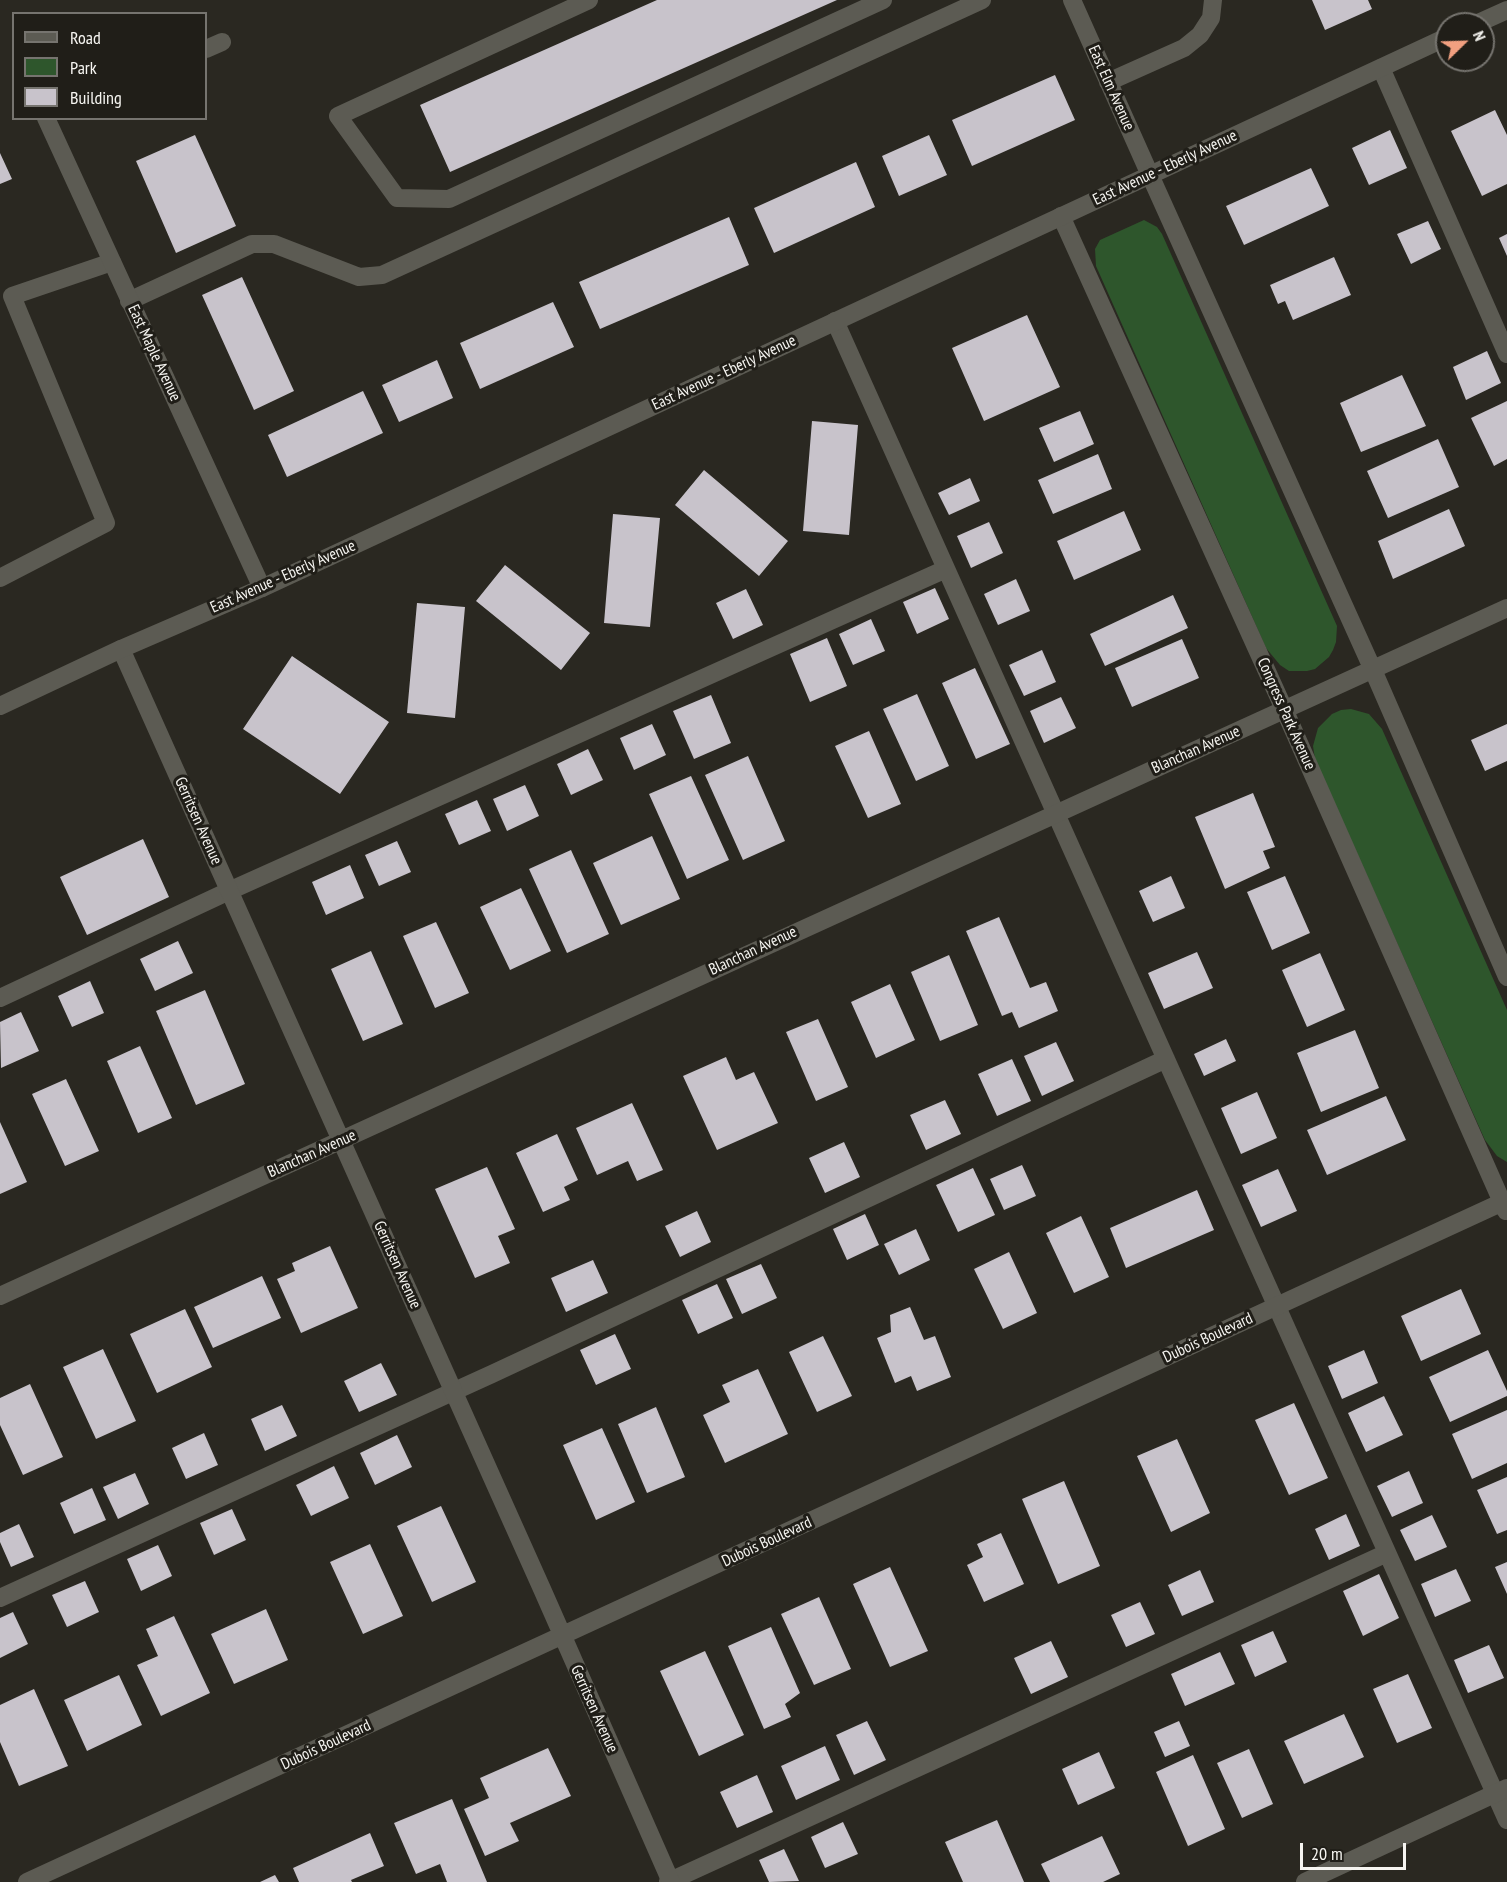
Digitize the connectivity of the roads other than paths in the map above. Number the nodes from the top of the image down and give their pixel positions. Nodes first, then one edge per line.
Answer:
1 (589, 0) edge
2 (883, 0) edge
3 (982, 0) edge
4 (1072, 0) edge
5 (1213, 0) edge
6 (1435, 43) edge
7 (1381, 68) junction
8 (1108, 82) junction
9 (47, 120) edge
10 (1150, 175) junction
11 (1061, 216) junction
12 (111, 262) junction
13 (6, 299) edge
14 (129, 301) junction
15 (1507, 308) edge
16 (1490, 316) junction
17 (835, 321) junction
18 (1507, 354) edge
19 (946, 569) junction
20 (0, 578) edge
21 (262, 588) junction
22 (1507, 608) edge
23 (121, 649) junction
24 (1373, 670) junction
25 (0, 706) edge
26 (1284, 710) junction
27 (1056, 813) junction
28 (229, 891) junction
29 (1507, 977) edge
30 (0, 998) edge
31 (1166, 1059) junction
32 (342, 1140) junction
33 (1506, 1205) edge
34 (0, 1296) edge
35 (1277, 1306) junction
36 (453, 1392) junction
37 (1387, 1553) junction
38 (0, 1598) edge
39 (562, 1636) junction
40 (1501, 1791) edge
41 (1507, 1820) edge
42 (27, 1882) edge
43 (670, 1882) edge
44 (1305, 1882) edge

1 - 2 street
3 - 14 street
4 - 8 street, East Elm Avenue
5 - 8 street
6 - 7 street, East Avenue - Eberly Avenue
7 - 10 street, East Avenue - Eberly Avenue
7 - 16 street
8 - 10 street, East Elm Avenue
9 - 12 street, East Maple Avenue
10 - 11 street, East Avenue - Eberly Avenue
10 - 24 street
11 - 17 street, East Avenue - Eberly Avenue
11 - 26 street, Congress Park Avenue
12 - 13 street
12 - 14 street, East Maple Avenue
13 - 20 street
14 - 21 street, East Maple Avenue
15 - 16 street
16 - 18 street
17 - 19 street
17 - 21 street, East Avenue - Eberly Avenue
19 - 27 street
19 - 28 street
21 - 23 street, East Avenue - Eberly Avenue
22 - 24 street, Blanchan Avenue
23 - 25 street, East Avenue - Eberly Avenue
23 - 28 street, Gerritsen Avenue
24 - 26 street, Blanchan Avenue
24 - 29 street
26 - 27 street, Blanchan Avenue
26 - 33 street, Congress Park Avenue
27 - 31 street
27 - 32 street, Blanchan Avenue
28 - 30 street
28 - 32 street, Gerritsen Avenue
31 - 35 street
31 - 36 street
32 - 34 street, Blanchan Avenue
32 - 36 street, Gerritsen Avenue
33 - 35 street, Dubois Boulevard
35 - 37 street
35 - 39 street, Dubois Boulevard
36 - 38 street
36 - 39 street, Gerritsen Avenue
37 - 40 street
37 - 43 street
39 - 42 street, Dubois Boulevard
39 - 43 street, Gerritsen Avenue
40 - 41 street
40 - 44 street

